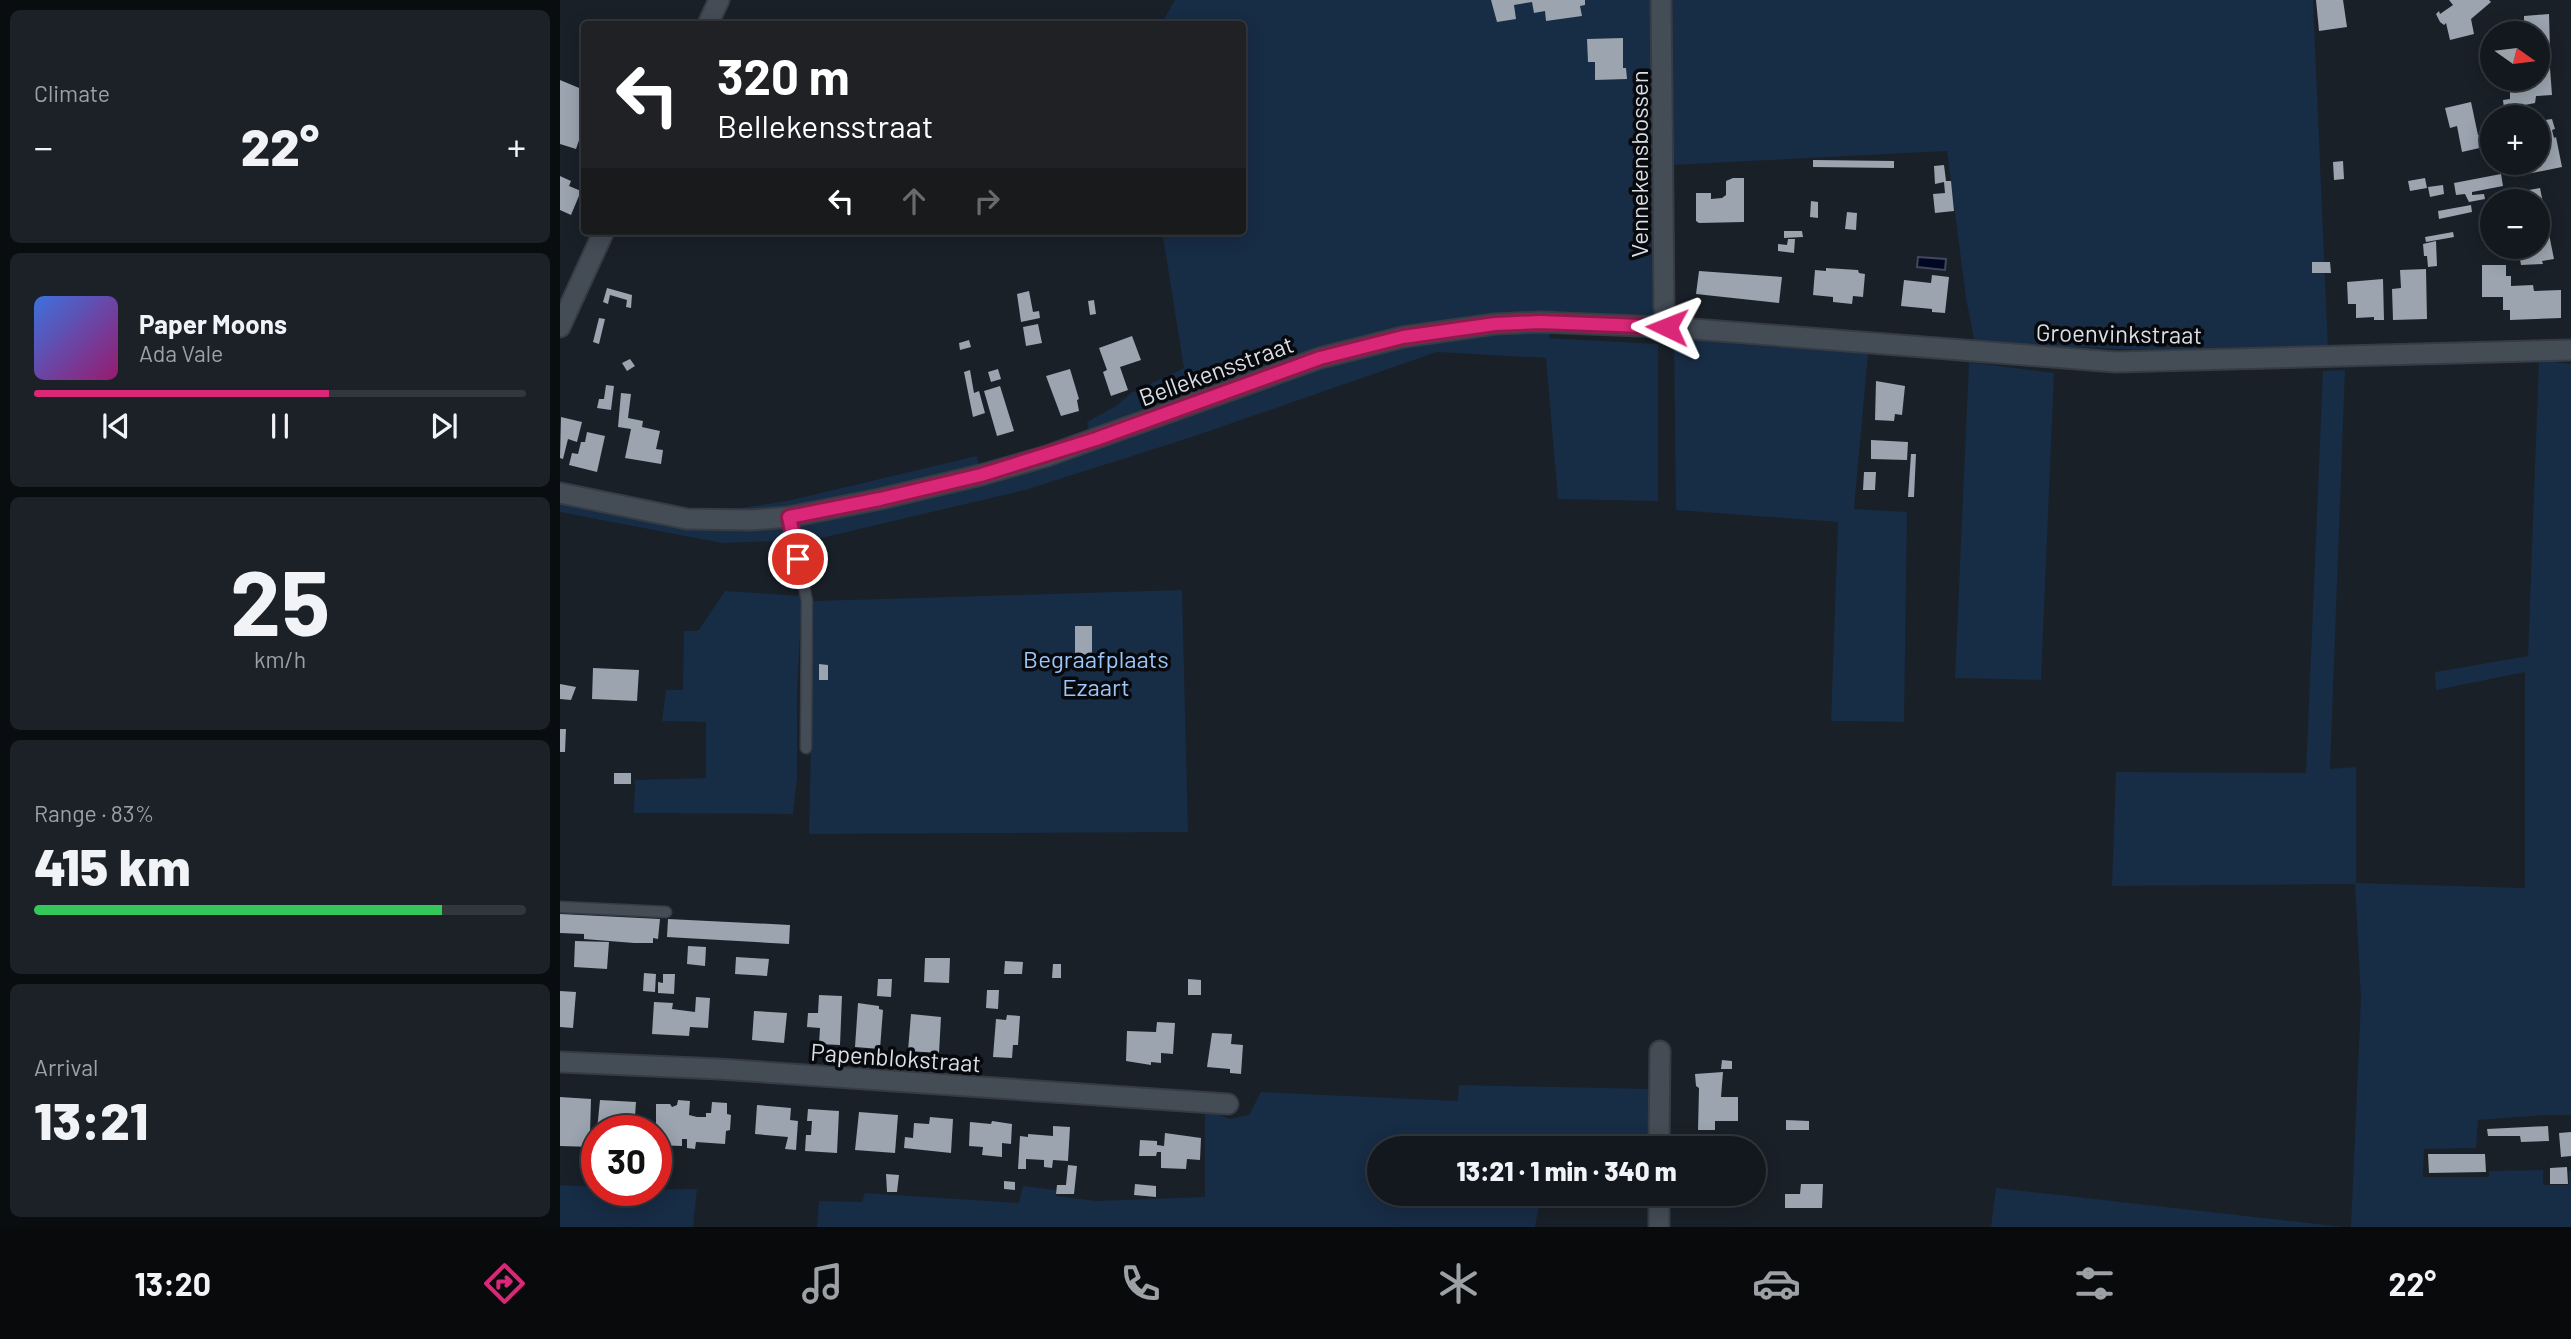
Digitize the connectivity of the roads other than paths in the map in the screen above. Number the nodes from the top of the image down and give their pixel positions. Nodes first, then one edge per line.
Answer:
1 (719, 0) edge
2 (1661, 0) edge
3 (709, 21) edge
4 (602, 235) edge
5 (560, 327) edge
6 (1667, 327) junction
7 (2571, 350) edge
8 (560, 493) edge
9 (789, 517) junction
10 (806, 748) dead end
11 (560, 907) edge
12 (666, 912) dead end
13 (1660, 1051) dead end
14 (560, 1062) edge
15 (1228, 1104) dead end
16 (1659, 1136) edge
17 (1659, 1206) edge
18 (1659, 1227) edge

1 - 3 street
2 - 6 street, Vennekensbossen
4 - 5 street
6 - 7 street, Groenvinkstraat
6 - 9 street, Bellekensstraat
8 - 9 street, Bellekensstraat
9 - 10 lane
11 - 12 lane
13 - 16 street
14 - 15 street, Papenblokstraat
17 - 18 street

